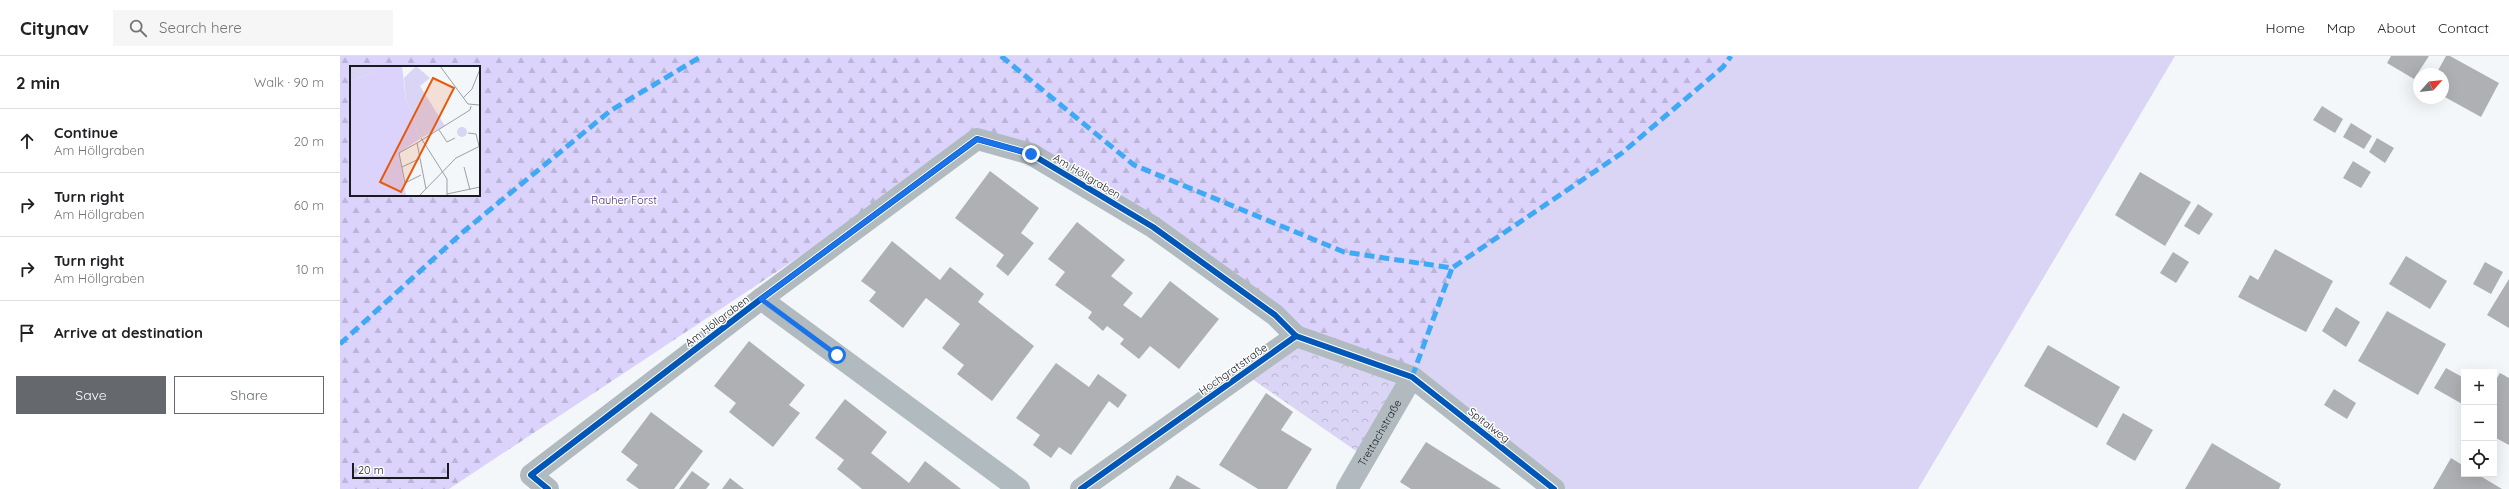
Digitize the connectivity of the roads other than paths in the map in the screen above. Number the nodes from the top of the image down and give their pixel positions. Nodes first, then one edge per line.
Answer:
1 (761, 299) junction
2 (1296, 336) junction
3 (1412, 378) junction
4 (548, 489) edge
5 (1019, 489) edge
6 (1081, 489) edge
7 (1347, 489) edge
8 (1554, 489) edge

1 - 2 street, Am Höllgraben
1 - 4 street, Am Höllgraben
1 - 5 street, Am Höllgraben
2 - 3 street
2 - 6 street, Hochgratstraße
3 - 7 street, Trettachstraße
3 - 8 street, Spitalweg

